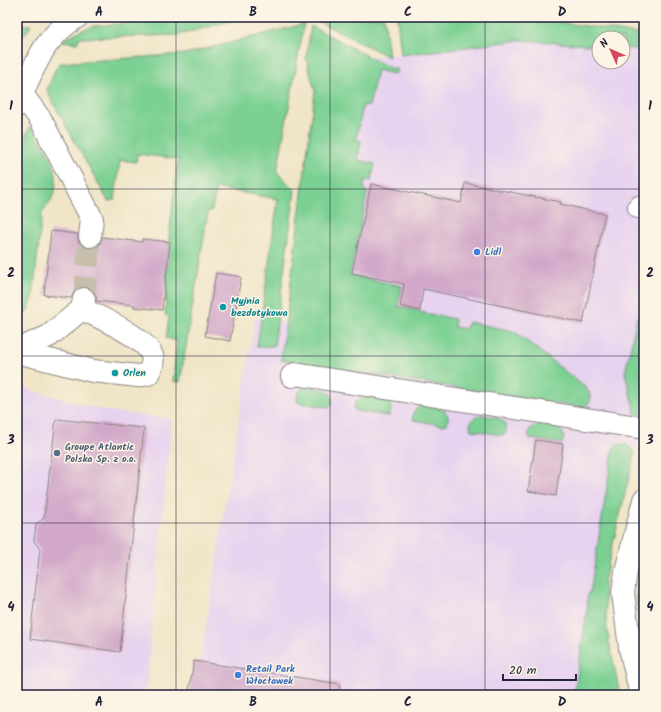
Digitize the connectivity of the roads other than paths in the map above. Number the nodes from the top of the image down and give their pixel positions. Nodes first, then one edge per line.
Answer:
1 (77, 17) edge
2 (20, 100) edge
3 (90, 236) tunnel mouth
4 (17, 351) edge
5 (292, 376) dead end
6 (644, 428) edge
7 (644, 500) edge
8 (639, 545) edge
9 (641, 695) edge

1 - 2 street
2 - 3 street
4 - 4 street
5 - 6 street
7 - 8 street
8 - 9 street

